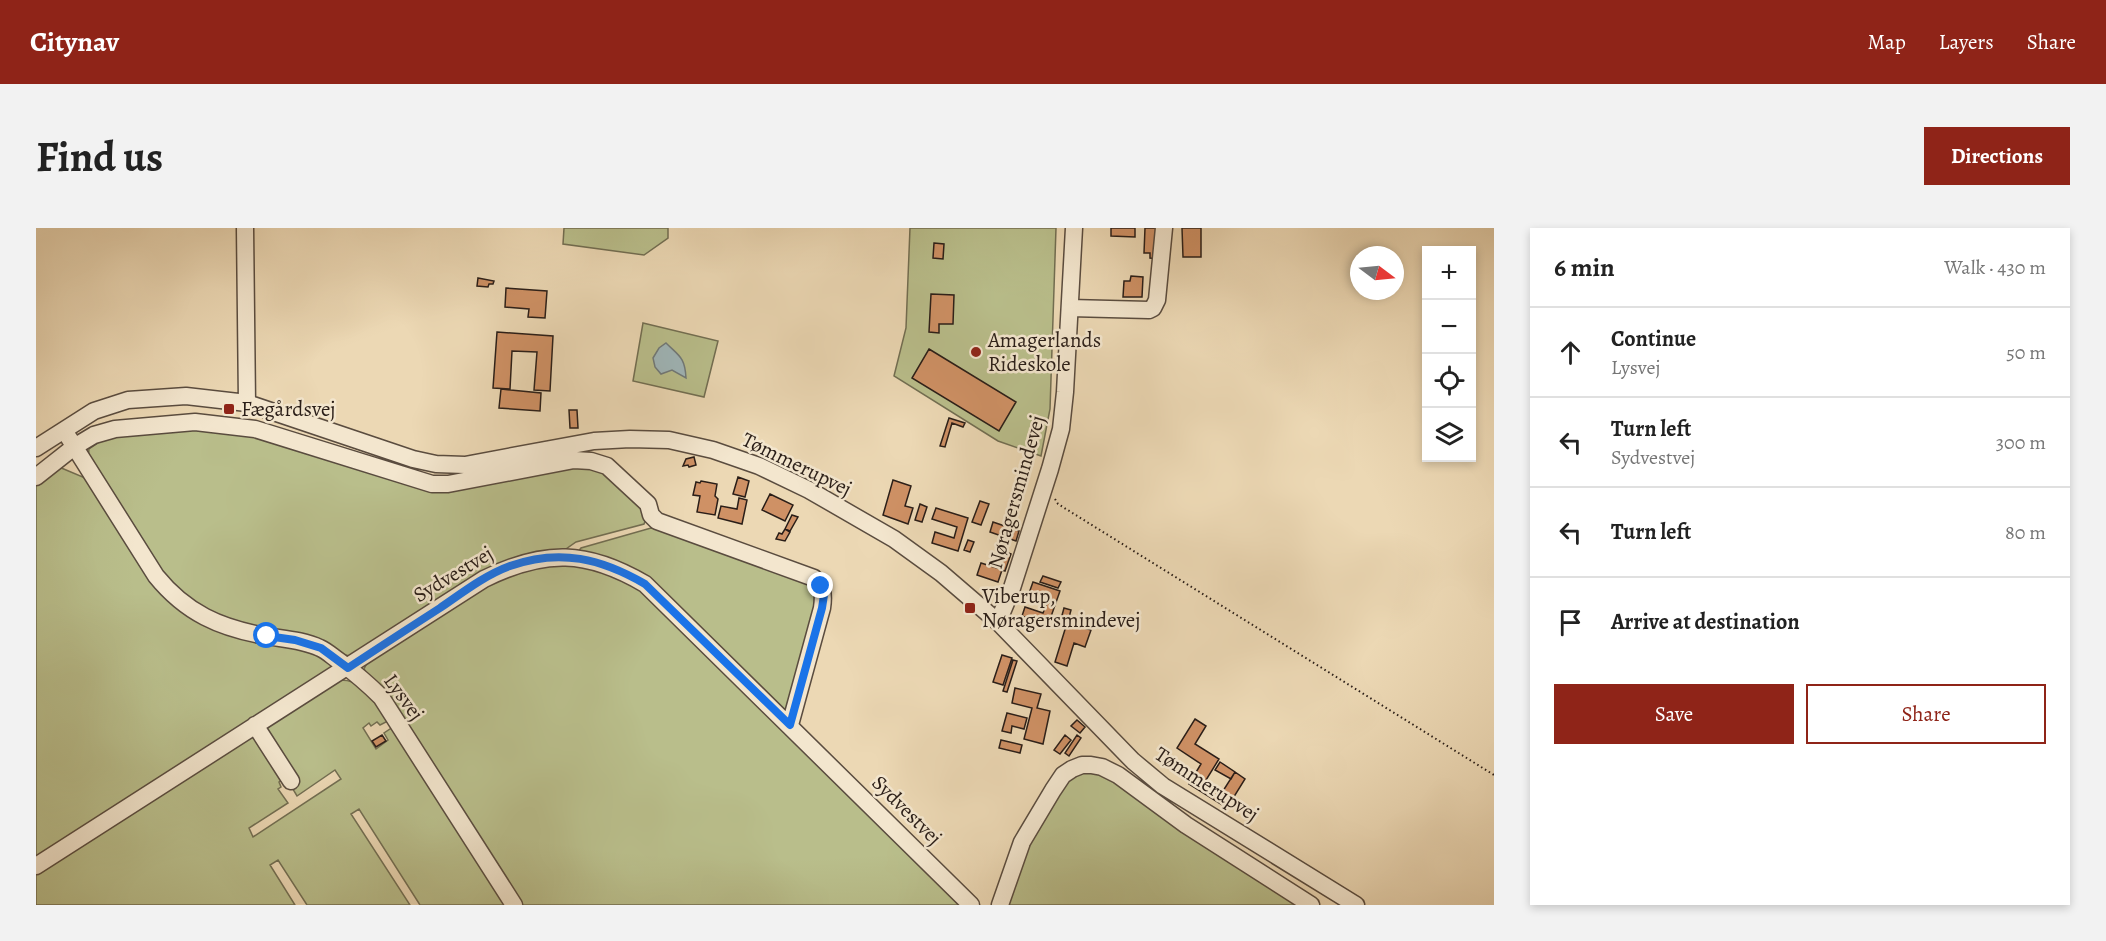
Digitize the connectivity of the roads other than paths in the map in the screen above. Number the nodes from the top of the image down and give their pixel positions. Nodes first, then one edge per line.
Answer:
1 (245, 228) edge
2 (1074, 228) edge
3 (1164, 228) edge
4 (1070, 308) junction
5 (247, 403) junction
6 (63, 429) junction
7 (74, 447) junction
8 (36, 448) edge
9 (36, 477) edge
10 (998, 622) junction
11 (348, 668) junction
12 (255, 725) junction
13 (790, 725) junction
14 (291, 782) dead end
15 (36, 866) edge
16 (514, 905) edge
17 (971, 905) edge
18 (1000, 905) edge
19 (1311, 905) edge
20 (1356, 905) edge

1 - 5 street
2 - 4 street, Nøragersmindevej
3 - 4 street
4 - 10 street, Nøragersmindevej
5 - 6 street, Tømmerupvej
5 - 10 street, Tømmerupvej
6 - 7 street, Lysvej
6 - 8 street, Tømmerupvej
7 - 9 street
7 - 11 street, Lysvej
7 - 13 street
10 - 20 street, Tømmerupvej
11 - 12 street, Sydvestvej
11 - 13 street, Sydvestvej
11 - 16 street, Lysvej
12 - 14 street
12 - 15 street, Sydvestvej
13 - 17 street, Sydvestvej
18 - 19 street

